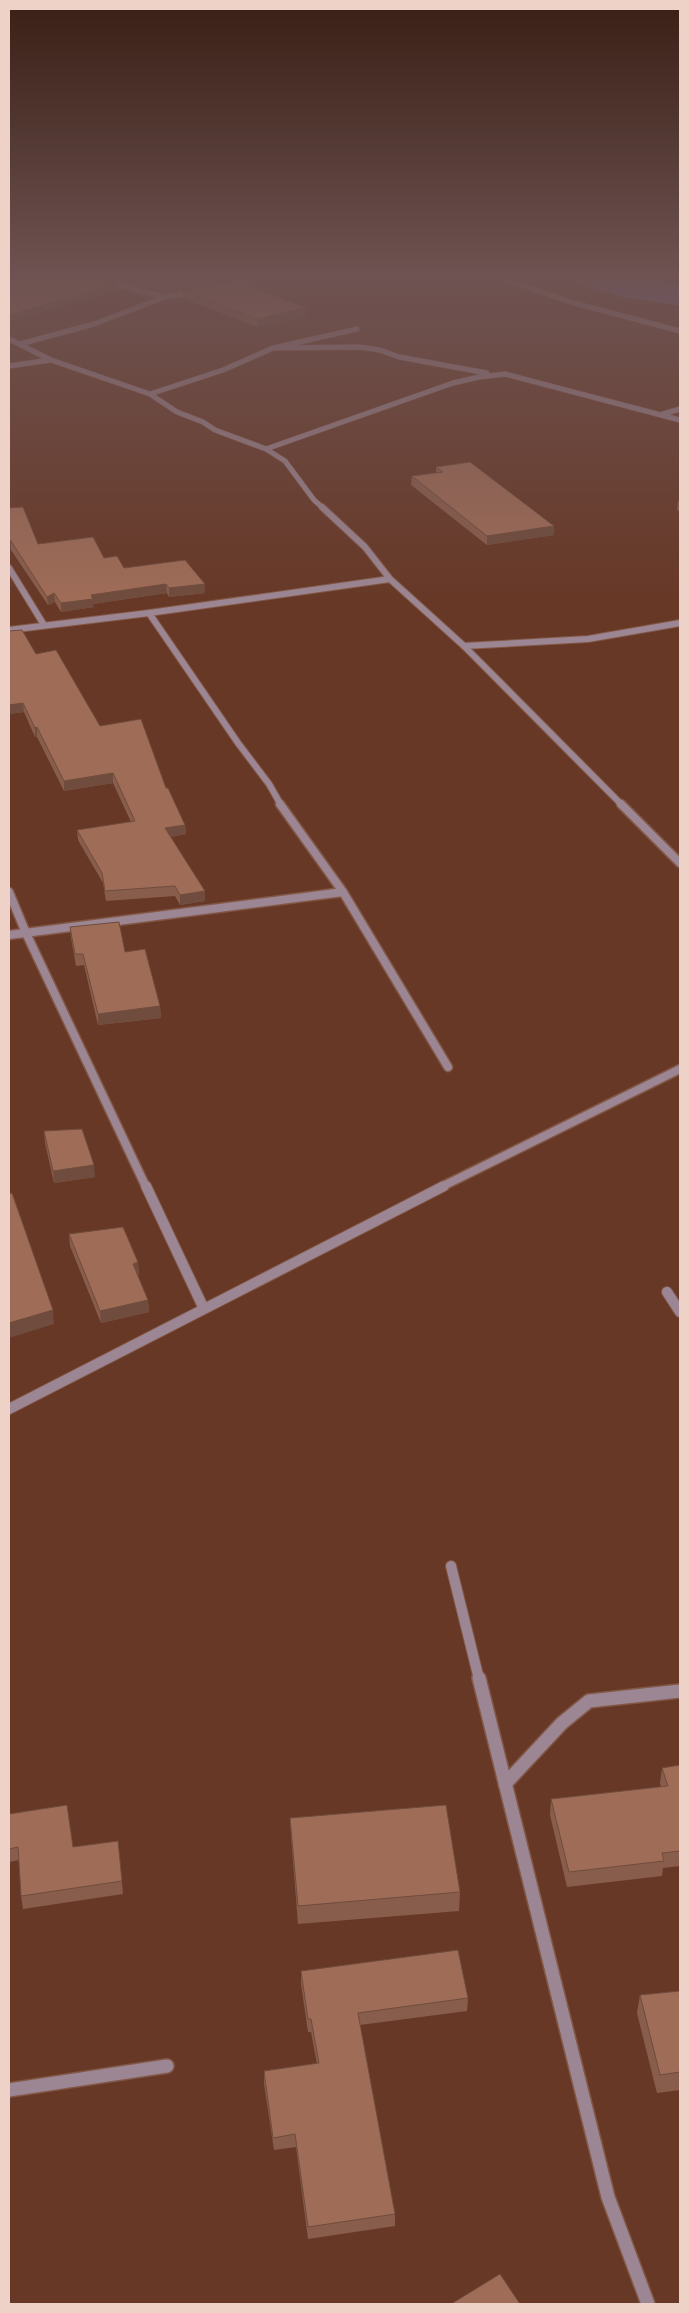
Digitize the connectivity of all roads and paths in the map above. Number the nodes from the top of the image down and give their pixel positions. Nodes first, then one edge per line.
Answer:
1 (127, 386) edge
2 (175, 386) edge
3 (445, 386) edge
4 (552, 386) edge
5 (150, 394) junction
6 (680, 409) edge
7 (663, 414) junction
8 (680, 420) edge
9 (266, 449) junction
10 (9, 568) edge
11 (390, 579) junction
12 (149, 613) junction
13 (680, 623) edge
14 (44, 625) junction
15 (9, 630) edge
16 (464, 646) junction
17 (680, 850) edge
18 (669, 851) junction
19 (680, 863) edge
20 (9, 892) edge
21 (342, 892) junction
22 (26, 933) junction
23 (9, 935) edge
24 (448, 1067) dead end
25 (680, 1069) edge
26 (667, 1292) dead end
27 (204, 1309) junction
28 (680, 1312) edge
29 (9, 1409) edge
30 (451, 1566) dead end
31 (680, 1691) edge
32 (505, 1784) junction
33 (167, 2066) dead end
34 (9, 2090) edge
35 (648, 2304) edge

1 - 5 street
2 - 5 street
3 - 9 street
4 - 7 street
5 - 9 street
6 - 7 street
7 - 8 street
9 - 11 street
10 - 14 street
11 - 12 street
11 - 16 street
12 - 14 street
12 - 21 street
13 - 16 street
14 - 15 street
16 - 18 street
17 - 18 street
18 - 19 street
20 - 22 street
21 - 22 street
21 - 24 street
22 - 23 street
22 - 27 street
25 - 27 street
26 - 28 street
27 - 29 street
30 - 32 street
31 - 32 street
32 - 35 street
33 - 34 street

